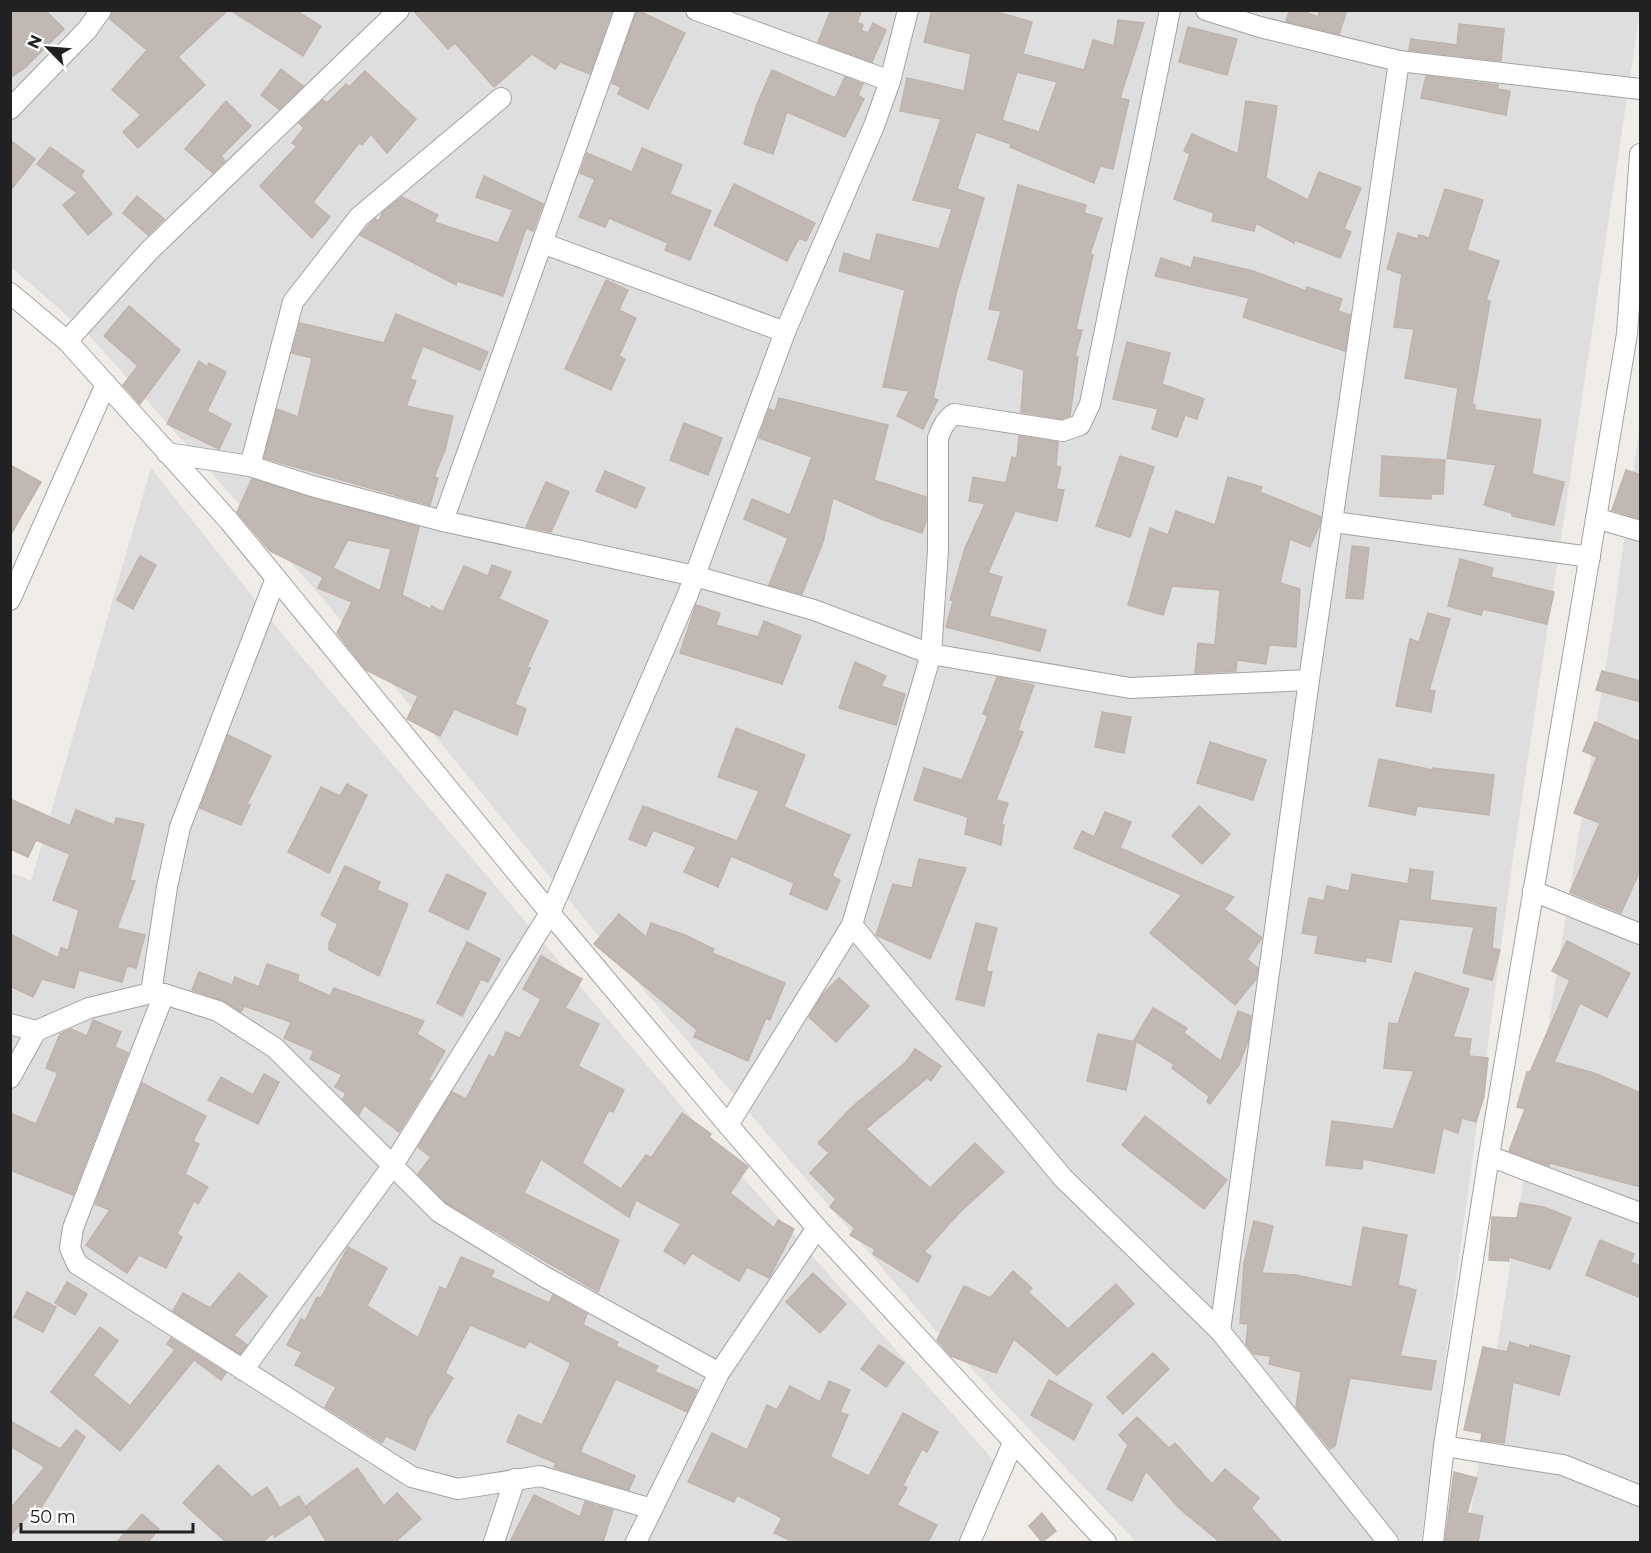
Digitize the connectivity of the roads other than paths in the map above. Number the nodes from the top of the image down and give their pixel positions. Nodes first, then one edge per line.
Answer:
1 (101, 10) edge
2 (399, 10) edge
3 (625, 10) edge
4 (696, 10) edge
5 (908, 10) edge
6 (1170, 10) edge
7 (1206, 10) edge
8 (1399, 61) junction
9 (890, 81) junction
10 (1641, 89) edge
11 (501, 98) dead end
12 (10, 109) edge
13 (1641, 154) edge
14 (542, 243) junction
15 (10, 293) edge
16 (785, 332) junction
17 (1634, 335) edge
18 (67, 341) junction
19 (106, 384) junction
20 (167, 453) junction
21 (250, 466) junction
22 (1596, 518) junction
23 (443, 521) junction
24 (1334, 522) junction
25 (1641, 531) edge
26 (1590, 557) junction
27 (695, 576) junction
28 (276, 578) junction
29 (10, 600) edge
30 (931, 654) junction
31 (1309, 680) junction
32 (1533, 891) junction
33 (550, 913) junction
34 (852, 925) junction
35 (1641, 934) edge
36 (158, 993) junction
37 (10, 1024) edge
38 (36, 1031) junction
39 (10, 1078) edge
40 (729, 1125) junction
41 (1489, 1156) junction
42 (393, 1165) junction
43 (1641, 1213) edge
44 (817, 1228) junction
45 (1220, 1330) junction
46 (243, 1370) junction
47 (719, 1373) junction
48 (1013, 1443) junction
49 (1444, 1446) junction
50 (516, 1479) junction
51 (1641, 1496) edge
52 (652, 1509) junction
53 (494, 1542) edge
54 (636, 1542) edge
55 (970, 1542) edge
56 (1106, 1542) edge
57 (1388, 1542) edge
58 (1433, 1542) edge

1 - 12 street
2 - 18 street
3 - 14 street
4 - 9 street
5 - 9 street
6 - 30 street
7 - 8 street
8 - 10 street
8 - 24 street
9 - 16 street
11 - 21 street
13 - 17 street
14 - 16 street
14 - 23 street
15 - 18 street
16 - 27 street
17 - 22 street
18 - 19 street
19 - 20 street
19 - 29 street
20 - 21 street
20 - 28 street
21 - 23 street
22 - 25 street
22 - 26 street
23 - 27 street
24 - 26 street
24 - 31 street
26 - 32 street
27 - 30 street
27 - 33 street
28 - 33 street
28 - 36 street
30 - 31 street
30 - 34 street
31 - 45 street
32 - 35 street
32 - 41 street
33 - 40 street
33 - 42 street
34 - 40 street
34 - 45 street
36 - 38 street
36 - 42 street
36 - 46 street
37 - 38 street
38 - 39 street
40 - 44 street
41 - 43 street
41 - 49 street
42 - 46 street
42 - 47 street
44 - 47 street
44 - 48 street
45 - 57 street
46 - 50 street
47 - 52 street
48 - 55 street
48 - 56 street
49 - 51 street
49 - 58 street
50 - 52 street
50 - 53 street
52 - 54 street

